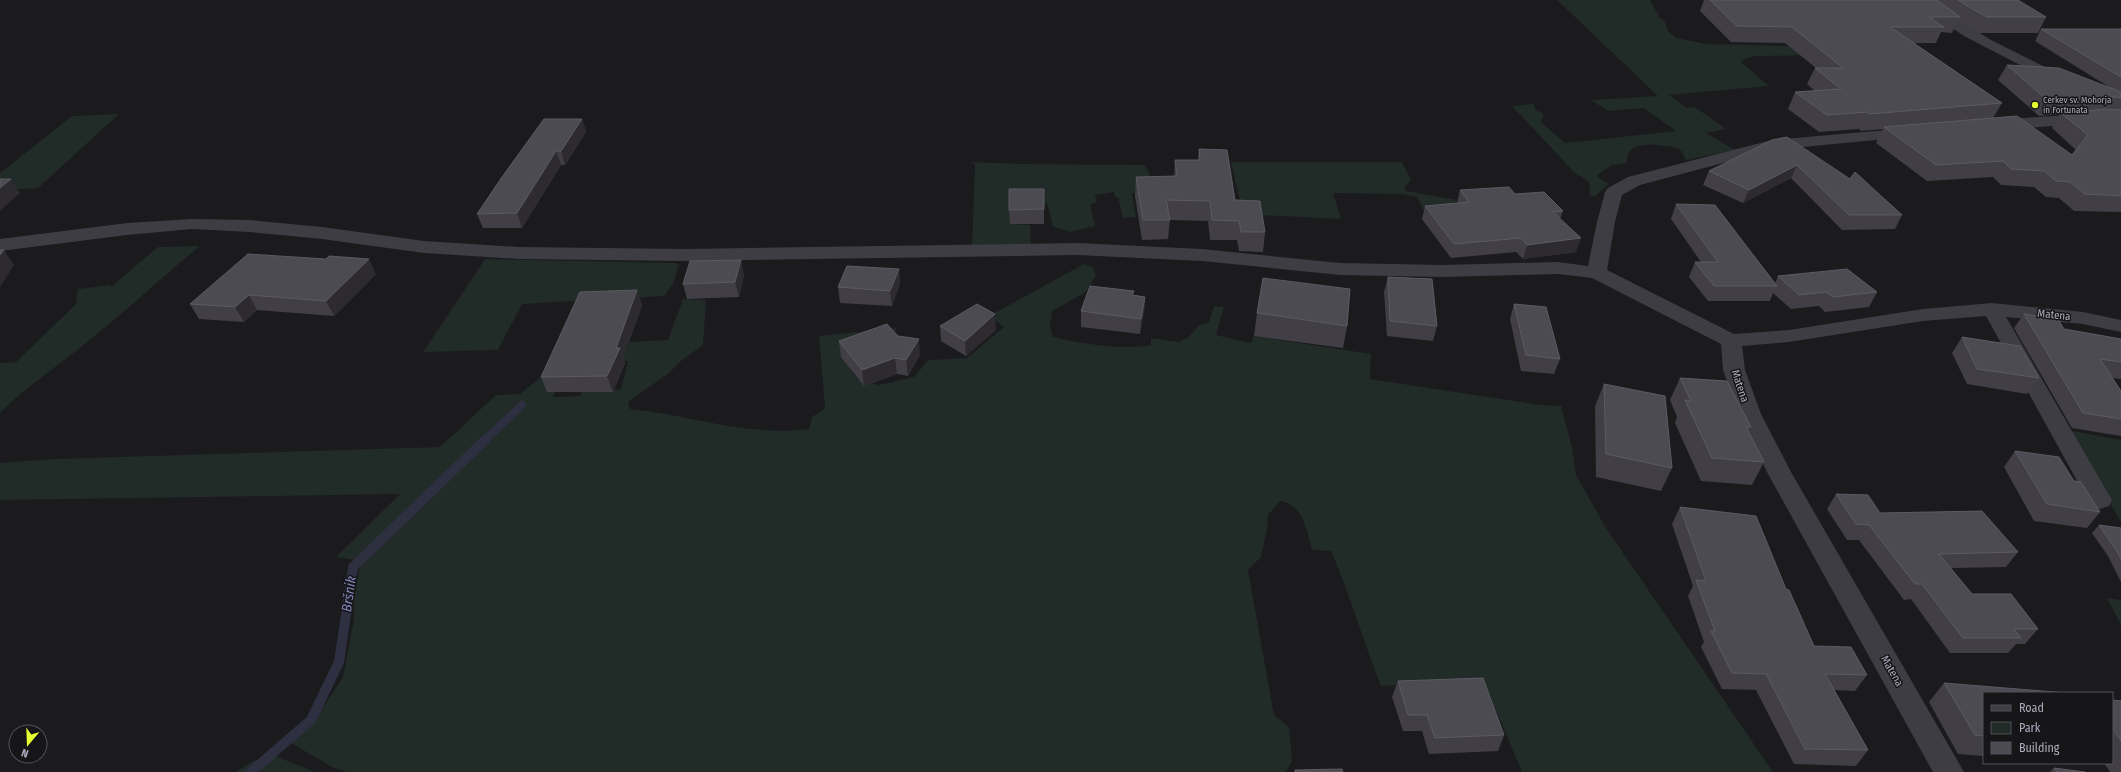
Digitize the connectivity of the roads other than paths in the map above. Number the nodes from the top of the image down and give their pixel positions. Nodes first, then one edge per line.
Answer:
1 (1918, 0) edge
2 (2069, 84) edge
3 (2121, 120) edge
4 (1978, 127) edge
5 (1922, 132) edge
6 (0, 245) edge
7 (1597, 273) junction
8 (1992, 309) junction
9 (2121, 326) edge
10 (1731, 341) junction
11 (2100, 500) dead end
12 (1949, 772) edge

1 - 2 street
3 - 4 street
5 - 7 street
6 - 7 street
7 - 10 street
8 - 9 street, Matena
8 - 10 street, Matena
8 - 11 street
10 - 12 street, Matena

